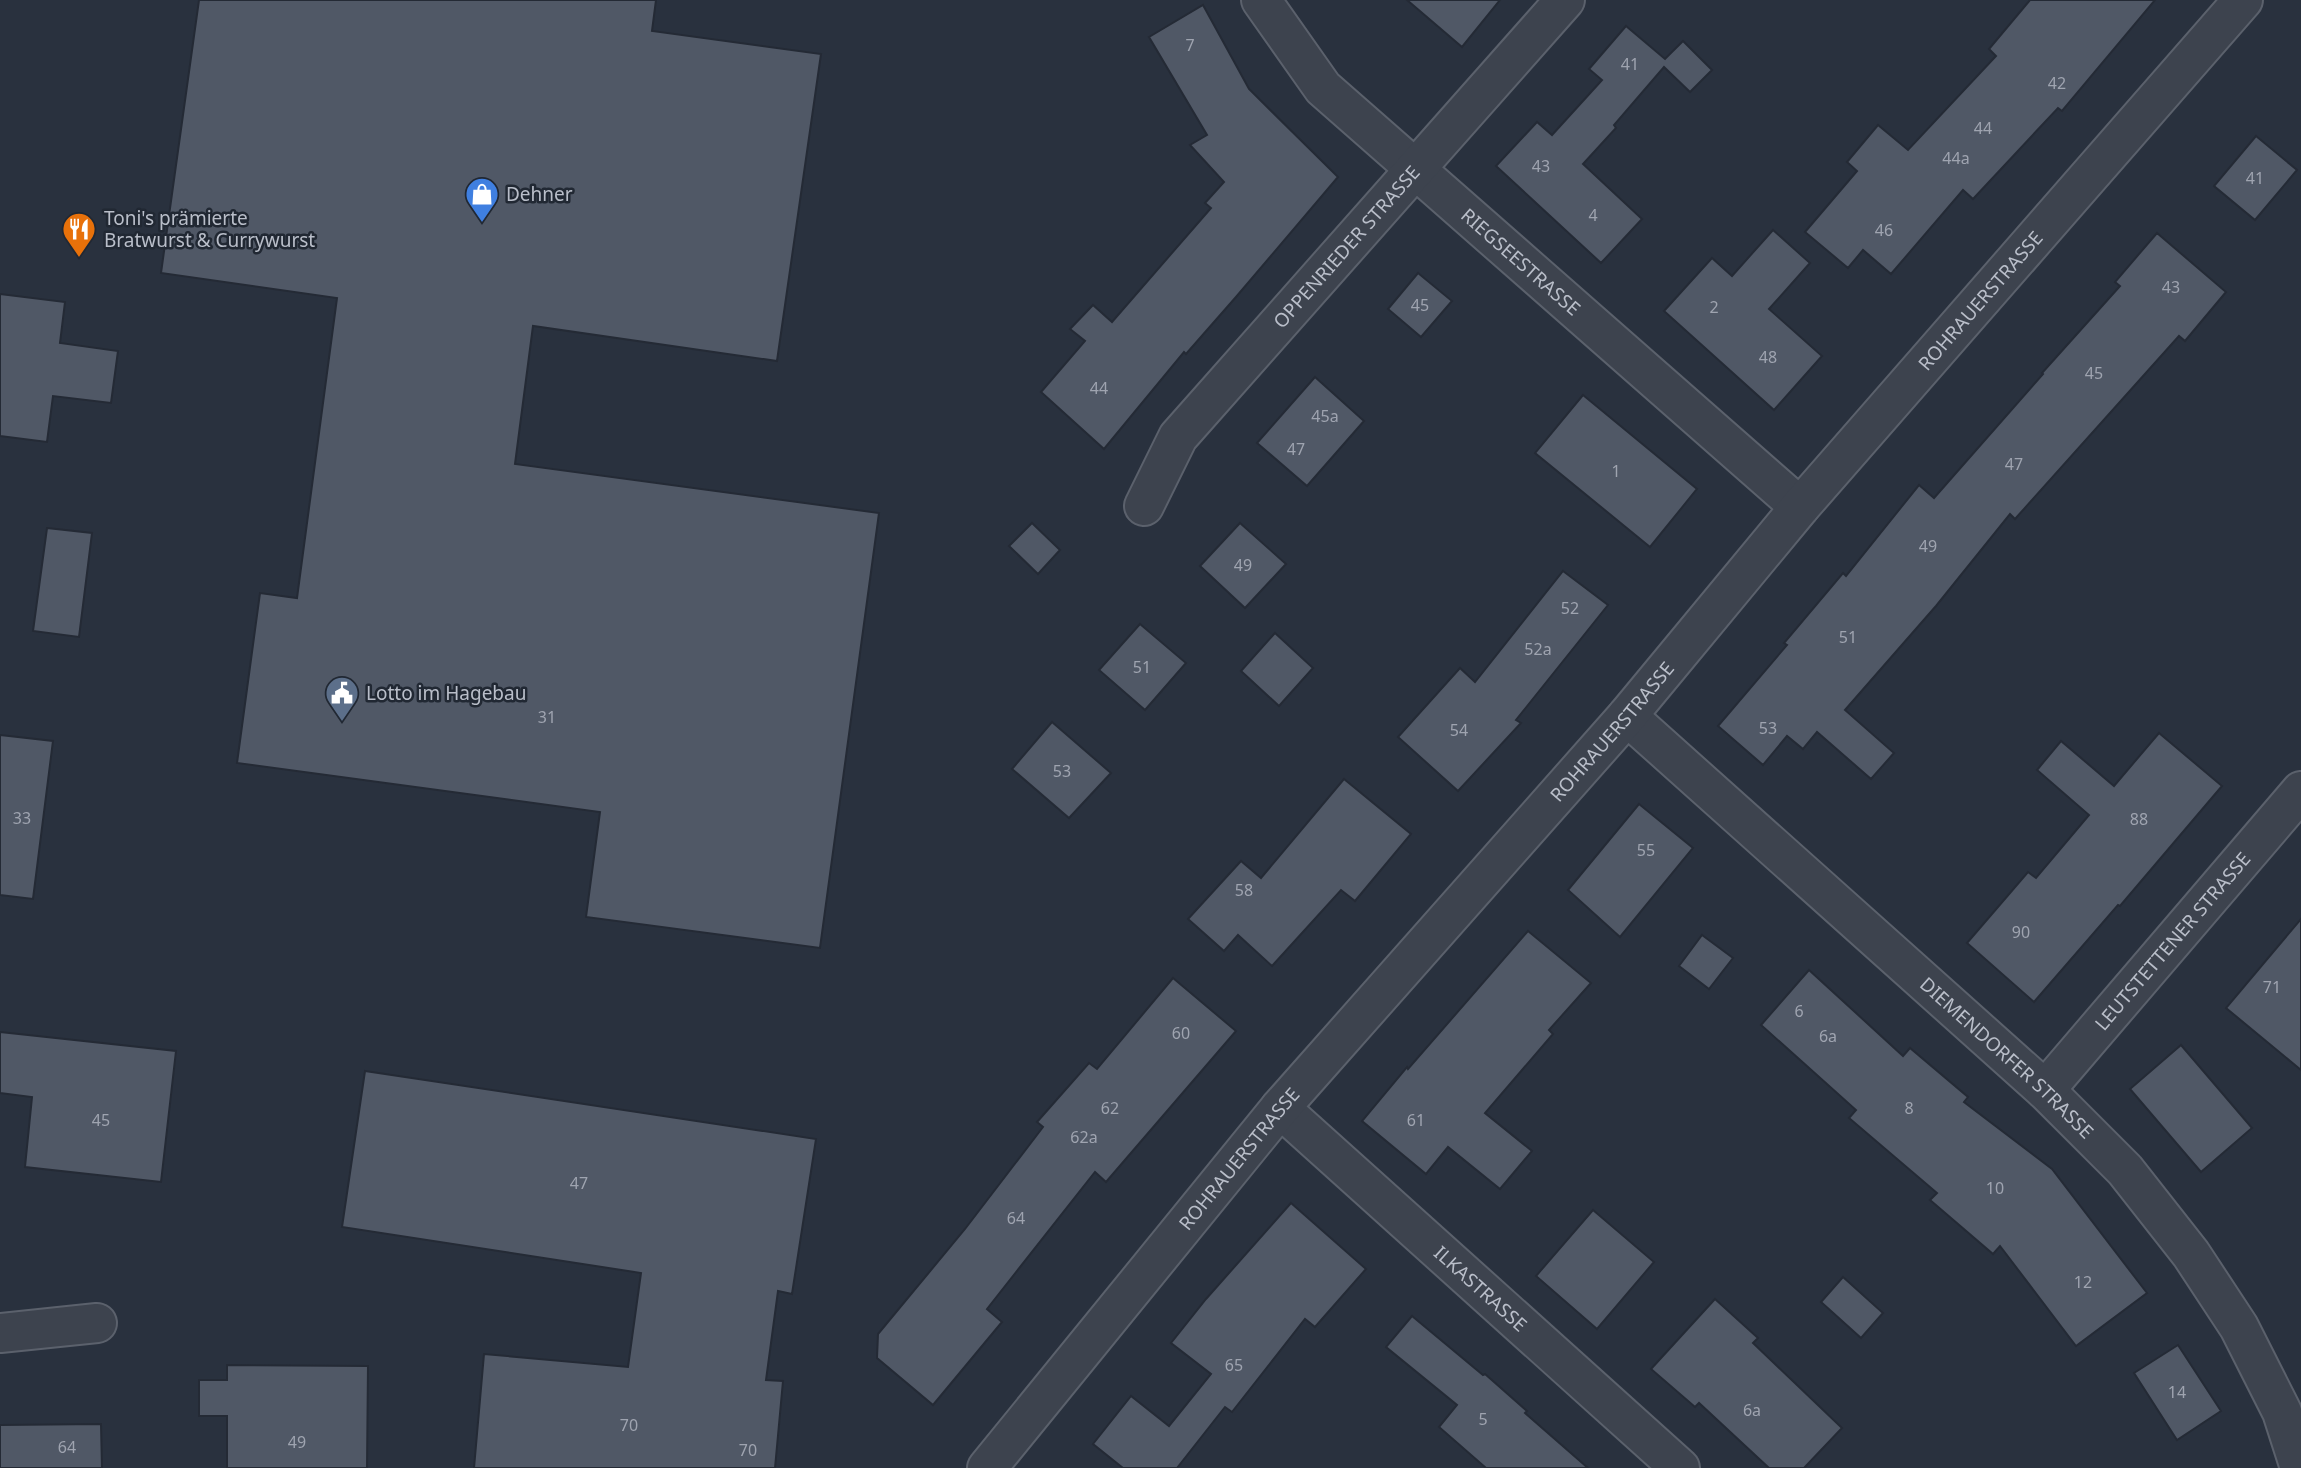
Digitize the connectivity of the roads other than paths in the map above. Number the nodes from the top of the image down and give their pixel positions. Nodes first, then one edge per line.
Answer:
1 (1261, 0) edge
2 (1565, 0) edge
3 (2243, 0) edge
4 (1414, 170) junction
5 (1144, 506) dead end
6 (1800, 507) junction
7 (1627, 716) junction
8 (2301, 791) edge
9 (2045, 1090) junction
10 (1280, 1108) junction
11 (97, 1323) dead end
12 (0, 1333) edge
13 (987, 1468) edge
14 (1680, 1468) edge
15 (2300, 1468) edge

1 - 4 street, RIEGSEESTRASSE
2 - 4 street, OPPENRIEDER STRASSE
3 - 6 street, ROHRAUERSTRASSE
4 - 5 street, OPPENRIEDER STRASSE
4 - 6 street, RIEGSEESTRASSE
6 - 7 street, ROHRAUERSTRASSE
7 - 9 street, DIEMENDORFER STRASSE
7 - 10 street, ROHRAUERSTRASSE
8 - 9 street, LEUTSTETTENER STRASSE
9 - 15 street, DIEMENDORFER STRASSE
10 - 13 street, ROHRAUERSTRASSE
10 - 14 street, ILKASTRASSE
11 - 12 street

